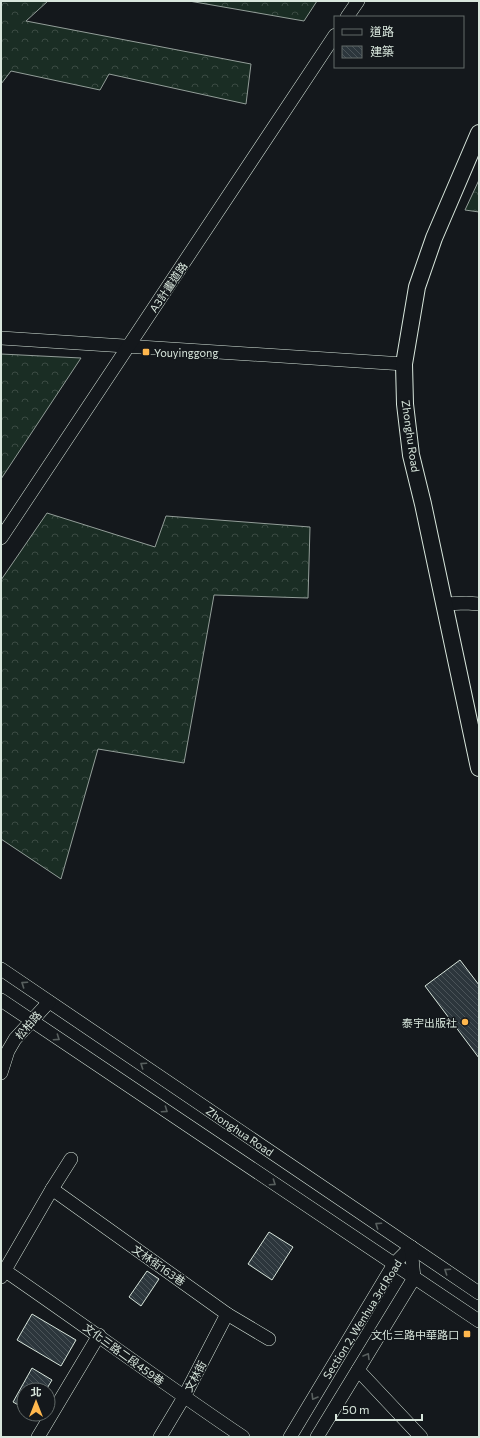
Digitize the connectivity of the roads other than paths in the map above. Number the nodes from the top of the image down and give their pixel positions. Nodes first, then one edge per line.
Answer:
1 (358, 1) edge
2 (348, 16) edge
3 (334, 37) edge
4 (479, 133) edge
5 (1, 338) edge
6 (128, 346) junction
7 (404, 364) junction
8 (1, 538) edge
9 (444, 604) junction
10 (479, 604) edge
11 (479, 768) edge
12 (1, 969) edge
13 (1, 1000) edge
14 (49, 1002) junction
15 (32, 1021) junction
16 (1, 1073) edge
17 (71, 1159) dead end
18 (52, 1189) junction
19 (410, 1247) junction
20 (394, 1264) junction
21 (3, 1273) edge
22 (414, 1278) junction
23 (479, 1293) edge
24 (227, 1314) junction
25 (479, 1321) edge
26 (99, 1335) junction
27 (269, 1339) dead end
28 (358, 1370) junction
29 (184, 1397) junction
30 (38, 1437) edge
31 (160, 1437) edge
32 (244, 1437) edge
33 (290, 1437) edge
34 (317, 1437) edge
35 (421, 1437) edge

1 - 2 street
3 - 6 street, A3計畫道路
4 - 7 main road, Zhonghu Road
5 - 6 street
6 - 7 street
6 - 8 street, A3計畫道路
7 - 9 main road, Zhonghu Road
9 - 10 street
9 - 11 main road, Zhonghu Road
14 -> 12 street, Zhonghua Road
13 - 15 street
14 - 15 street, 松柏路
19 -> 14 street, Zhonghua Road
15 - 16 street, 松柏路
15 -> 20 street
17 - 18 street
18 - 21 street
18 - 24 street, 文林街163巷
19 - 20 street, Section 2, Wenhua 3rd Road
19 - 22 street, Section 2, Wenhua 3rd Road
23 -> 19 street, Zhonghua Road
20 - 22 street
20 -> 33 street, Section 2, Wenhua 3rd Road
21 - 26 street, 文化三路二段459巷
22 - 25 street
28 -> 22 street, Section 2, Wenhua 3rd Road
24 - 27 street, 文林街163巷
24 - 29 street, 文林街
26 - 29 street, 文化三路二段459巷
26 - 30 street
28 - 34 street, Section 2, Wenhua 3rd Road
28 - 35 street
29 - 31 street, 文林街
29 - 32 street, 文化三路二段459巷

